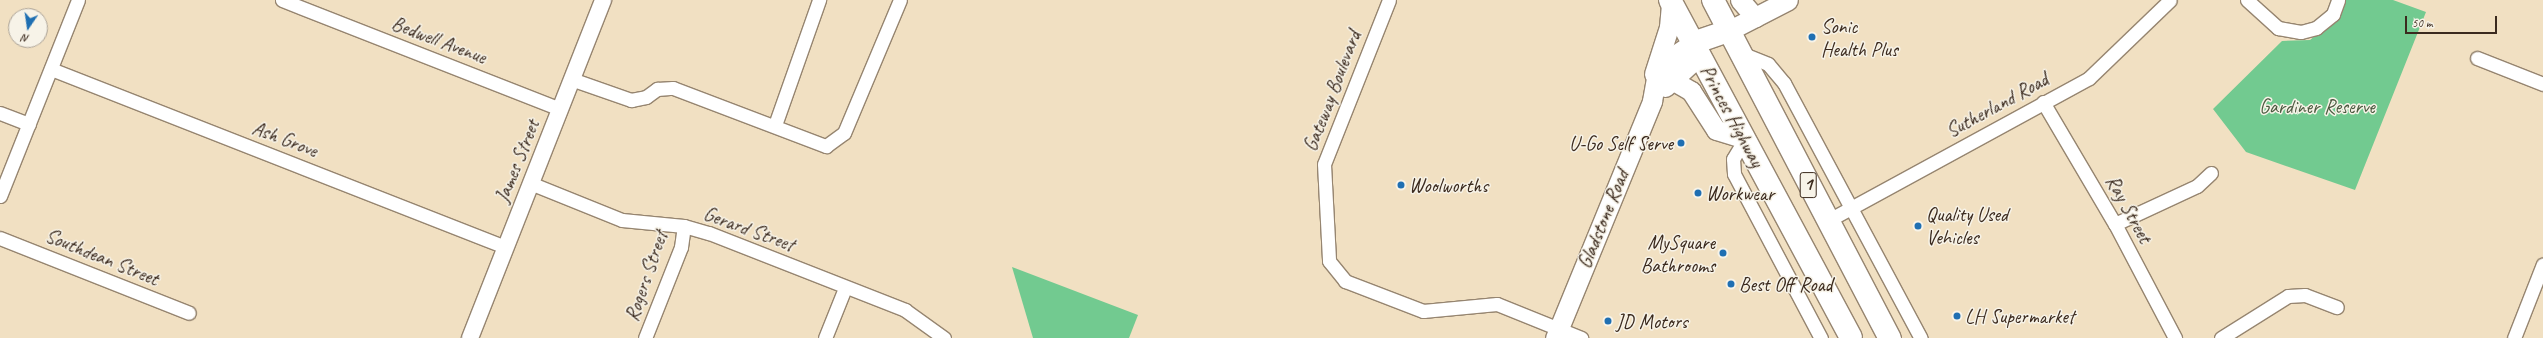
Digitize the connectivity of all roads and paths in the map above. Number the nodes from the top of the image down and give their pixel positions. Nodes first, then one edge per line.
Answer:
1 (78, 0) edge
2 (282, 0) edge
3 (603, 0) edge
4 (819, 0) edge
5 (900, 0) edge
6 (1389, 0) edge
7 (1714, 0) edge
8 (1740, 0) edge
9 (1788, 0) edge
10 (2170, 0) edge
11 (2248, 0) edge
12 (2338, 0) edge
13 (1670, 1) edge
14 (1755, 17) junction
15 (1730, 30) junction
16 (1697, 49) junction
17 (1741, 53) junction
18 (2477, 58) dead end
19 (51, 68) junction
20 (572, 79) junction
21 (1672, 80) junction
22 (2543, 84) edge
23 (1652, 92) junction
24 (2043, 102) junction
25 (560, 109) junction
26 (0, 113) edge
27 (29, 124) junction
28 (775, 125) junction
29 (1745, 139) junction
30 (2211, 173) dead end
31 (530, 183) junction
32 (0, 196) edge
33 (1853, 208) junction
34 (1827, 221) junction
35 (2115, 224) junction
36 (684, 226) junction
37 (0, 238) edge
38 (505, 247) junction
39 (2543, 264) edge
40 (845, 288) junction
41 (2337, 307) dead end
42 (189, 313) dead end
43 (1557, 333) edge
44 (470, 338) edge
45 (645, 338) edge
46 (826, 338) edge
47 (944, 338) edge
48 (1582, 338) edge
49 (1820, 338) edge
50 (1851, 338) edge
51 (1890, 338) edge
52 (1921, 338) edge
53 (2175, 338) edge
54 (2221, 338) edge
55 (2514, 338) edge

1 - 19 street
2 - 25 street, Bedwell Avenue
3 - 20 street, James Street
4 - 28 street
5 - 28 street
6 - 43 street, Gateway Boulevard
7 - 15 highway, Princes Highway / 1
8 - 14 main road
9 - 14 main road
10 - 24 street, Sutherland Road
11 - 12 street
13 - 16 highway, Princes Highway / 1
13 - 23 main road
14 - 15 main road
15 - 16 highway
15 - 17 highway, Princes Highway / 1
16 - 21 main road, Gladstone Road
16 - 23 main road, Gladstone Road
16 - 29 highway, Princes Highway / 1
17 - 33 street, Princes Highway
17 - 34 highway, Princes Highway / 1
18 - 22 street
19 - 27 street
19 - 38 street, Ash Grove
20 - 25 street, James Street
20 - 28 street
21 - 23 main road, Gladstone Road
21 - 29 main road
23 - 43 main road, Gladstone Road
24 - 33 street, Sutherland Road
24 - 35 street, Ray Street
25 - 31 street, James Street
26 - 27 street
27 - 32 street
29 - 49 street
29 - 50 highway, Princes Highway / 1
30 - 35 street
31 - 36 street, Gerard Street
31 - 38 street, James Street
33 - 34 street, Sutherland Road
33 - 52 street, Princes Highway
34 - 51 highway, Princes Highway / 1
35 - 53 street, Ray Street
36 - 40 street, Gerard Street
36 - 45 street, Rogers Street
37 - 42 street, Southdean Street
38 - 44 street, James Street
39 - 55 street
40 - 46 street
40 - 47 street, Gerard Street
41 - 54 street
43 - 48 street, Gateway Boulevard

